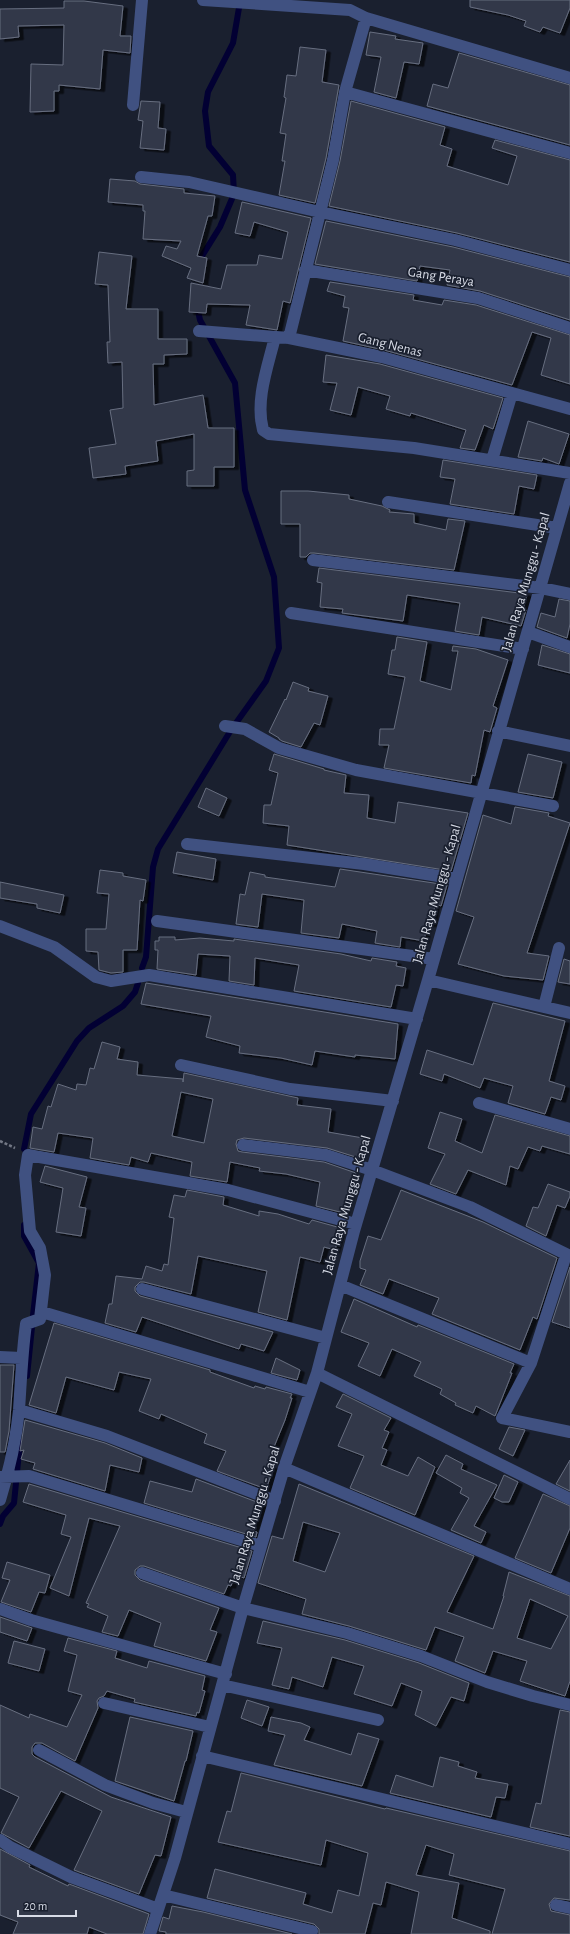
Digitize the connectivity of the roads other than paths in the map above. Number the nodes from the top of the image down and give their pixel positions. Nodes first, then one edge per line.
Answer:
1 (142, 0) edge
2 (203, 0) edge
3 (351, 5) edge
4 (366, 18) junction
5 (570, 78) edge
6 (345, 92) junction
7 (133, 105) dead end
8 (570, 153) edge
9 (141, 177) dead end
10 (320, 212) junction
11 (304, 270) junction
12 (570, 270) edge
13 (570, 328) edge
14 (199, 331) dead end
15 (275, 337) junction
16 (289, 338) junction
17 (512, 393) junction
18 (570, 409) edge
19 (492, 460) junction
20 (570, 473) edge
21 (570, 483) edge
22 (568, 499) edge
23 (388, 502) dead end
24 (557, 528) junction
25 (313, 560) dead end
26 (541, 588) junction
27 (570, 594) edge
28 (291, 613) dead end
29 (528, 632) junction
30 (570, 647) edge
31 (523, 649) junction
32 (225, 726) dead end
33 (498, 731) junction
34 (570, 746) edge
35 (482, 793) junction
36 (553, 806) dead end
37 (187, 844) dead end
38 (457, 879) junction
39 (157, 921) dead end
40 (0, 926) edge
41 (559, 948) dead end
42 (434, 959) junction
43 (428, 980) junction
44 (544, 1007) junction
45 (570, 1013) edge
46 (416, 1019) junction
47 (181, 1066) dead end
48 (393, 1101) junction
49 (479, 1103) dead end
50 (570, 1129) edge
51 (243, 1145) dead end
52 (372, 1170) junction
53 (356, 1224) junction
54 (568, 1256) edge
55 (340, 1284) junction
56 (142, 1289) dead end
57 (42, 1312) junction
58 (326, 1338) junction
59 (0, 1357) edge
60 (21, 1358) junction
61 (531, 1363) junction
62 (317, 1373) junction
63 (310, 1392) junction
64 (19, 1410) junction
65 (570, 1432) edge
66 (284, 1468) junction
67 (3, 1477) edge
68 (570, 1499) edge
69 (0, 1500) edge
70 (275, 1501) junction
71 (262, 1546) junction
72 (142, 1573) dead end
73 (570, 1589) edge
74 (243, 1608) junction
75 (0, 1609) edge
76 (224, 1680) junction
77 (104, 1703) dead end
78 (570, 1705) edge
79 (378, 1720) dead end
80 (210, 1727) junction
81 (39, 1750) dead end
82 (202, 1756) junction
83 (186, 1812) junction
84 (0, 1840) edge
85 (570, 1844) edge
86 (163, 1895) junction
87 (556, 1905) dead end
88 (570, 1908) edge
89 (158, 1909) junction
90 (150, 1934) edge
91 (312, 1934) edge

1 - 7 street
2 - 3 street
3 - 4 street
4 - 5 street
4 - 6 street
6 - 8 street
6 - 10 street
9 - 10 street
10 - 11 street
10 - 12 street
11 - 13 street, Gang Peraya
11 - 16 street
14 - 15 street, Gang Nenas
15 - 16 street, Gang Nenas
15 - 19 street
16 - 17 street, Gang Nenas
17 - 18 street, Gang Nenas
17 - 19 street
19 - 20 street
21 - 22 street, Jalan Raya Munggu - Kapal
22 - 24 street, Jalan Raya Munggu - Kapal
23 - 24 street
24 - 26 street, Jalan Raya Munggu - Kapal
25 - 26 street
26 - 27 street
26 - 29 street, Jalan Raya Munggu - Kapal
28 - 31 street
29 - 30 street
29 - 31 street, Jalan Raya Munggu - Kapal
31 - 33 street, Jalan Raya Munggu - Kapal
32 - 35 street
33 - 34 street
33 - 35 street, Jalan Raya Munggu - Kapal
35 - 36 street
35 - 38 street, Jalan Raya Munggu - Kapal
37 - 38 street
38 - 42 street, Jalan Raya Munggu - Kapal
39 - 42 street
40 - 46 street
41 - 44 street
42 - 43 street, Jalan Raya Munggu - Kapal
43 - 44 street
43 - 46 street, Jalan Raya Munggu - Kapal
44 - 45 street
46 - 48 street, Jalan Raya Munggu - Kapal
47 - 48 street
48 - 52 street, Jalan Raya Munggu - Kapal
49 - 50 street
51 - 52 street
52 - 53 street, Jalan Raya Munggu - Kapal
52 - 54 street
53 - 55 street, Jalan Raya Munggu - Kapal
53 - 57 street
54 - 61 street
55 - 58 street, Jalan Raya Munggu - Kapal
55 - 61 street
56 - 58 street
57 - 60 street
57 - 63 street
58 - 62 street, Jalan Raya Munggu - Kapal
59 - 60 street
60 - 64 street
61 - 65 street
62 - 63 street, Jalan Raya Munggu - Kapal
62 - 68 street
63 - 66 street, Jalan Raya Munggu - Kapal
64 - 67 street
64 - 70 street
66 - 70 street, Jalan Raya Munggu - Kapal
66 - 73 street
67 - 69 street
67 - 71 street
70 - 71 street, Jalan Raya Munggu - Kapal
71 - 74 street, Jalan Raya Munggu - Kapal
72 - 74 street
74 - 76 street, Jalan Raya Munggu - Kapal
74 - 78 street
75 - 76 street
76 - 79 street
76 - 80 street, Jalan Raya Munggu - Kapal
77 - 80 street
80 - 82 street, Jalan Raya Munggu - Kapal
81 - 83 street
82 - 83 street, Jalan Raya Munggu - Kapal
82 - 85 street
83 - 86 street, Jalan Raya Munggu - Kapal
84 - 89 street
86 - 89 street, Jalan Raya Munggu - Kapal
86 - 91 street
87 - 88 street
89 - 90 street, Jalan Raya Munggu - Kapal

